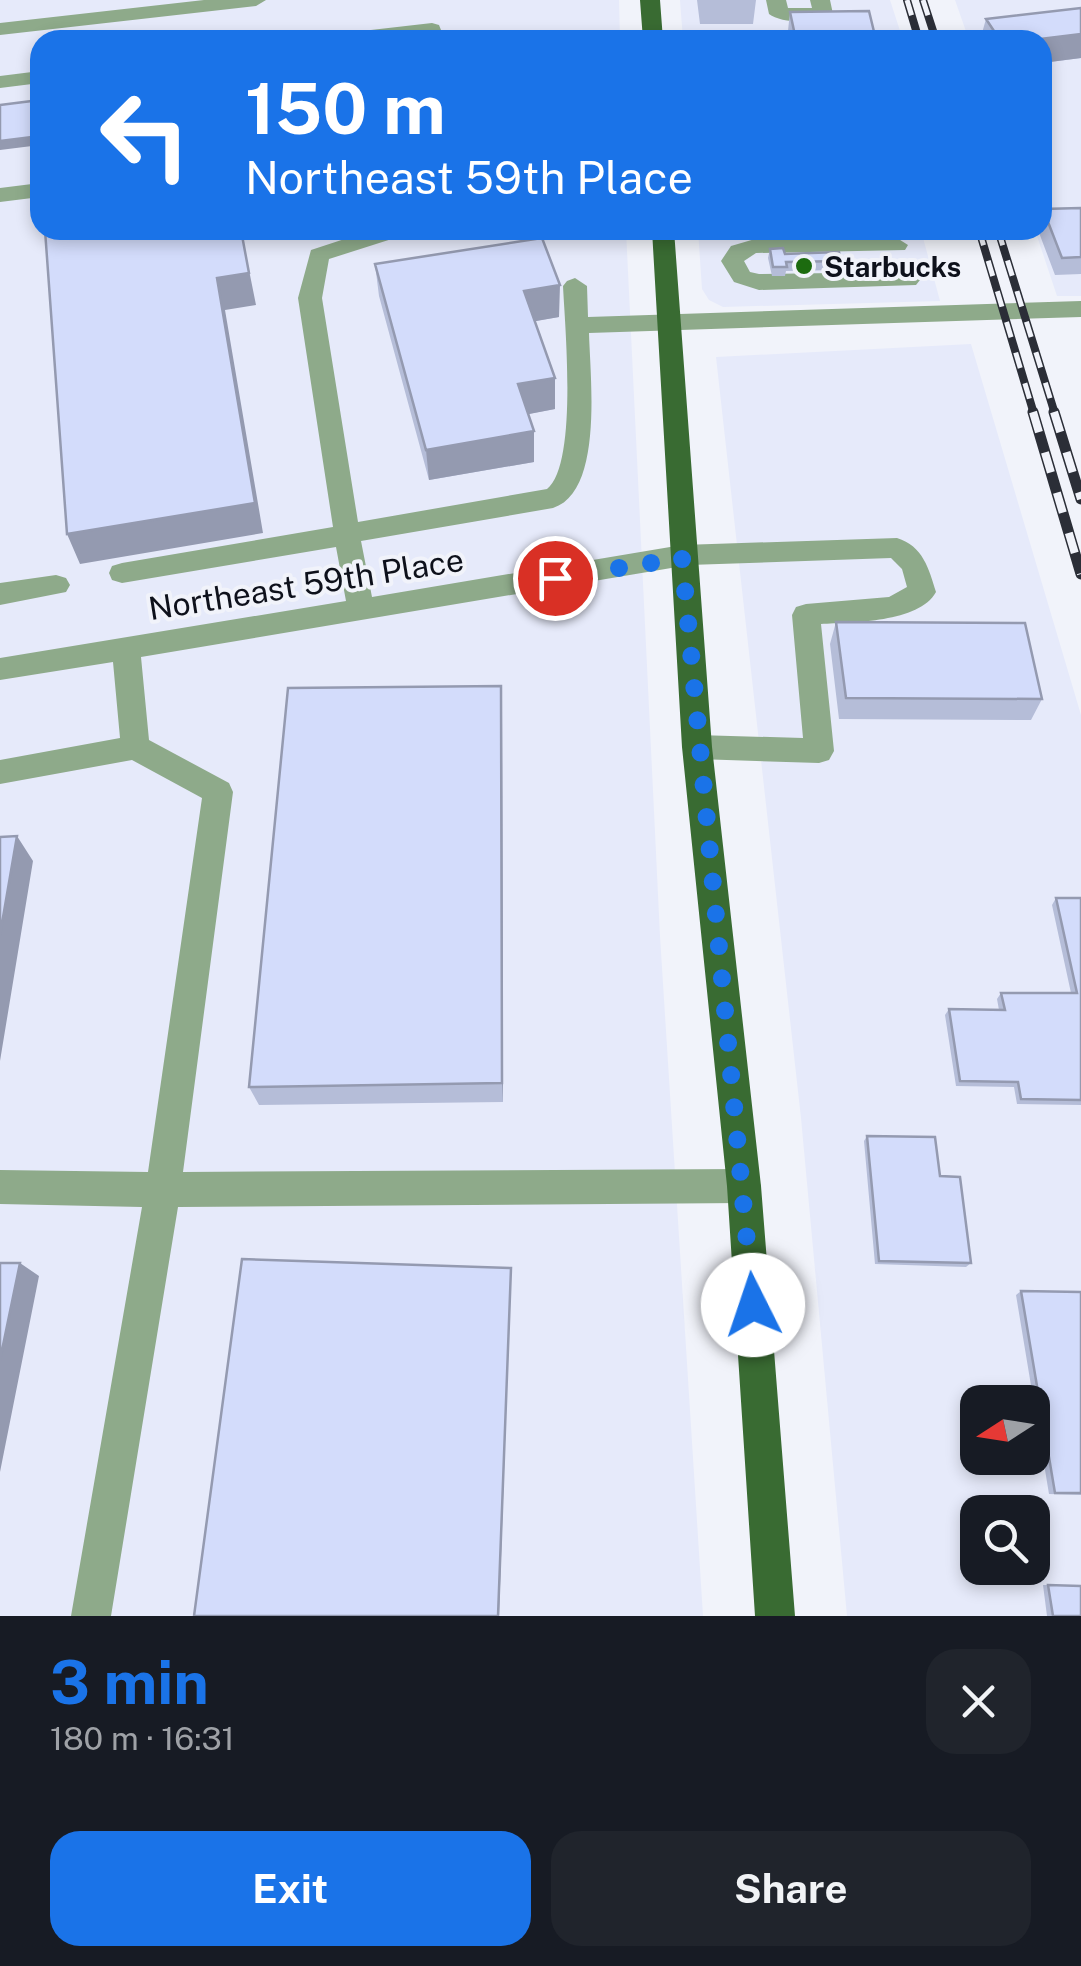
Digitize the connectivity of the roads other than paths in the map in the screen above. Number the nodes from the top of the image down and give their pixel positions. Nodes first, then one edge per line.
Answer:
1 (256, 0) edge
2 (650, 0) edge
3 (776, 0) edge
4 (820, 0) edge
5 (137, 9) edge
6 (0, 29) edge
7 (652, 30) edge
8 (30, 78) edge
9 (0, 82) edge
10 (30, 191) edge
11 (0, 195) edge
12 (365, 240) edge
13 (664, 240) edge
14 (897, 244) dead end
15 (908, 280) dead end
16 (575, 286) dead end
17 (1081, 309) edge
18 (669, 324) junction
19 (577, 325) junction
20 (346, 535) junction
21 (682, 556) junction
22 (122, 573) dead end
23 (56, 585) dead end
24 (0, 594) edge
25 (360, 610) junction
26 (126, 648) junction
27 (0, 669) edge
28 (697, 747) junction
29 (135, 748) junction
30 (0, 772) edge
31 (744, 1186) junction
32 (0, 1187) edge
33 (162, 1190) junction
34 (91, 1616) edge
35 (775, 1616) edge

1 - 5 street
2 - 7 main road
3 - 4 street
5 - 6 street
8 - 9 street
10 - 11 street
12 - 20 street
13 - 18 main road
14 - 15 street
16 - 19 street
17 - 18 street
18 - 19 street
18 - 21 main road
19 - 20 street
20 - 22 street
20 - 25 street
21 - 25 street, Northeast 59th Place
21 - 28 main road
21 - 28 street, Northeast 59th Place
23 - 24 street
25 - 26 street, Northeast 59th Place
26 - 27 street, Northeast 59th Place
26 - 29 street
28 - 31 main road
29 - 30 street
29 - 33 street
31 - 33 street
31 - 35 main road
32 - 33 street
33 - 34 street

